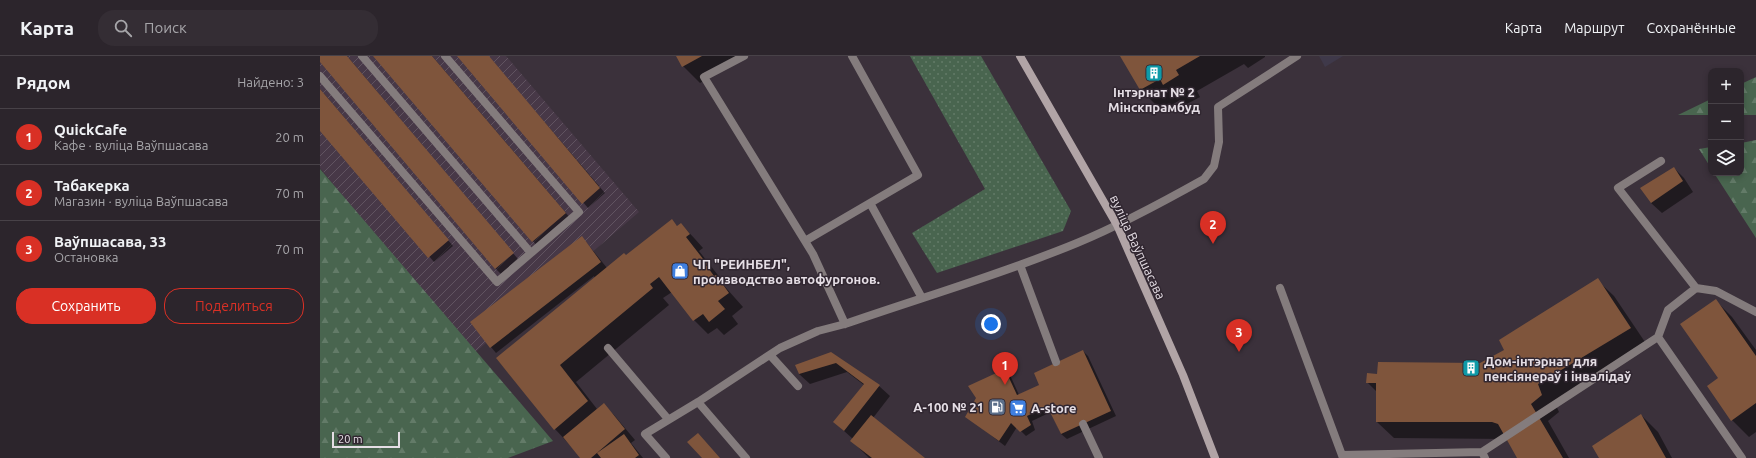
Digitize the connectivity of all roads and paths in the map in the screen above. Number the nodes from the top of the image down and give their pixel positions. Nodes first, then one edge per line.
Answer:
1 (362, 56) edge
2 (445, 56) edge
3 (744, 56) edge
4 (852, 56) edge
5 (1020, 56) edge
6 (1297, 56) edge
7 (320, 76) edge
8 (1660, 161) dead end
9 (870, 203) junction
10 (1117, 226) junction
11 (804, 241) junction
12 (531, 254) junction
13 (1020, 265) junction
14 (1280, 288) dead end
15 (1696, 288) junction
16 (922, 298) junction
17 (1756, 312) edge
18 (845, 324) junction
19 (1658, 337) junction
20 (608, 348) dead end
21 (770, 355) junction
22 (1056, 362) dead end
23 (798, 386) dead end
24 (698, 402) junction
25 (668, 420) junction
26 (1083, 424) dead end
27 (1484, 455) edge
28 (1343, 456) edge
29 (666, 458) edge
30 (746, 458) edge
31 (1099, 458) edge
32 (1215, 458) edge
33 (1742, 458) edge

1 - 12 lane
2 - 12 lane
3 - 11 lane
4 - 9 lane
5 - 10 main road, вуліца Ваўпшасава
6 - 10 lane
7 - 12 lane
8 - 15 lane
9 - 11 lane
9 - 16 lane
10 - 13 lane
10 - 32 main road, вуліца Ваўпшасава
11 - 18 lane
13 - 16 lane
13 - 22 lane
14 - 28 lane
15 - 17 lane
15 - 19 lane
16 - 18 lane
18 - 21 lane
19 - 27 lane
19 - 33 lane
20 - 25 lane
21 - 23 lane
21 - 24 lane
24 - 25 lane
24 - 30 lane
25 - 29 lane
26 - 31 lane
27 - 28 lane

